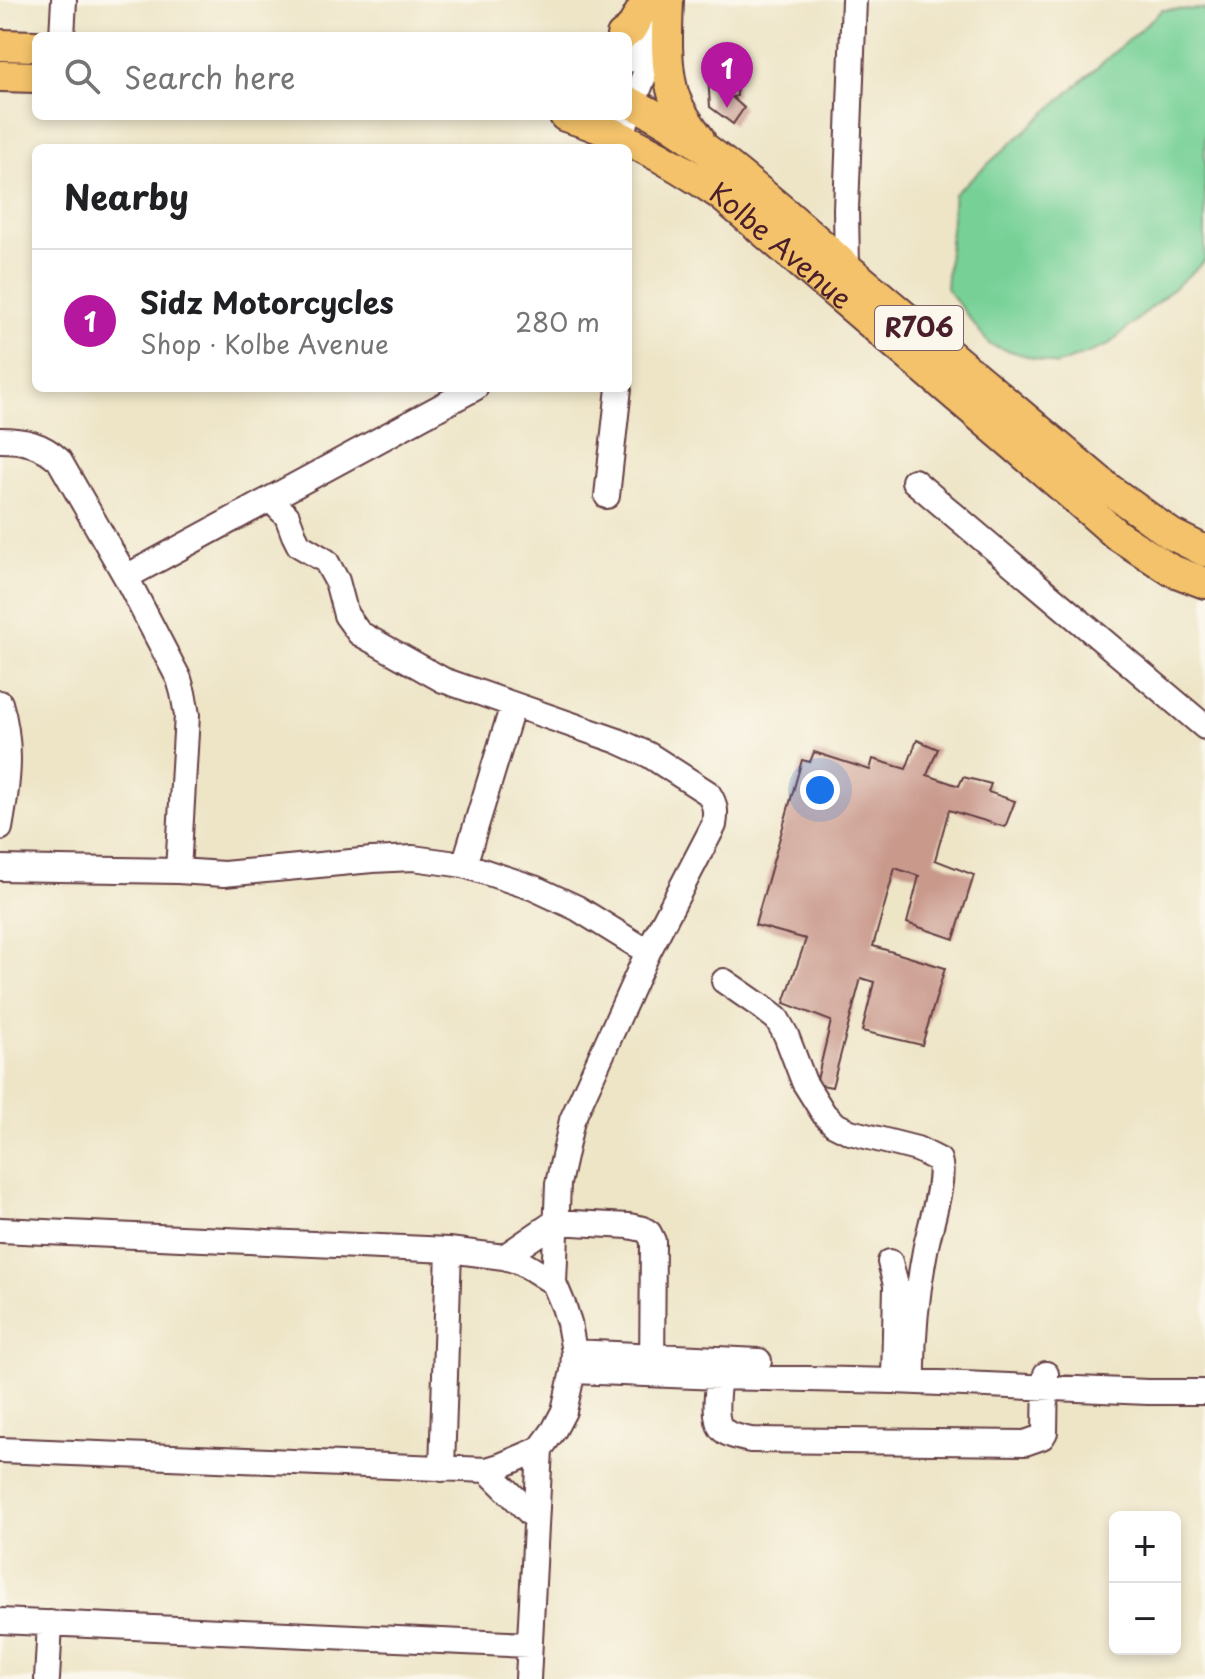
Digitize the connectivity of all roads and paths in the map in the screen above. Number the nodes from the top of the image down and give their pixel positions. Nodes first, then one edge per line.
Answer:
1 (64, 0) edge
2 (854, 0) edge
3 (655, 1) edge
4 (62, 32) edge
5 (627, 32) edge
6 (0, 45) edge
7 (32, 46) edge
8 (632, 49) edge
9 (0, 76) edge
10 (32, 77) edge
11 (632, 91) edge
12 (632, 116) edge
13 (621, 120) edge
14 (708, 150) junction
15 (847, 268) junction
16 (468, 392) edge
17 (619, 392) edge
18 (0, 440) edge
19 (914, 481) dead end
20 (607, 496) dead end
21 (270, 499) junction
22 (1205, 551) edge
23 (126, 577) junction
24 (1205, 583) edge
25 (0, 703) edge
26 (513, 705) junction
27 (1205, 727) edge
28 (0, 828) edge
29 (464, 865) junction
30 (0, 868) edge
31 (178, 871) junction
32 (648, 952) junction
33 (724, 981) dead end
34 (555, 1222) junction
35 (0, 1230) edge
36 (449, 1250) junction
37 (504, 1257) junction
38 (890, 1262) dead end
39 (554, 1283) junction
40 (574, 1361) junction
41 (652, 1365) junction
42 (720, 1369) junction
43 (904, 1374) junction
44 (1205, 1376) edge
45 (1046, 1380) junction
46 (1205, 1392) edge
47 (540, 1449) junction
48 (0, 1450) edge
49 (442, 1469) junction
50 (487, 1470) junction
51 (535, 1518) junction
52 (0, 1621) edge
53 (50, 1623) junction
54 (529, 1645) junction
55 (47, 1679) edge
56 (528, 1679) edge

1 - 4 street
2 - 15 street
3 - 5 main road
3 - 8 street
3 - 11 street
3 - 14 main road
6 - 7 main road
9 - 10 main road
12 - 14 main road, Kolbe Avenue / R706
13 - 24 main road, Kolbe Avenue / R706
14 - 15 main road, Kolbe Avenue / R706
15 - 22 main road, Kolbe Avenue / R706
16 - 21 street
17 - 20 street
18 - 23 street
19 - 27 street
21 - 23 street
21 - 26 street
23 - 31 street
25 - 28 street
26 - 29 street
26 - 32 street
29 - 31 street
29 - 32 street
30 - 31 street
32 - 34 street
33 - 43 street
34 - 37 street
34 - 39 street
34 - 41 street
35 - 36 street
36 - 37 street
36 - 49 street
37 - 39 street
38 - 43 street
39 - 40 street
40 - 41 street
40 - 47 street
41 - 42 street
42 - 43 street
42 - 45 street
43 - 45 street
44 - 45 street
45 - 46 street
47 - 50 street
47 - 51 street
48 - 49 street
49 - 50 street
50 - 51 street
51 - 54 street
52 - 53 street
53 - 54 street
53 - 55 street
54 - 56 street

